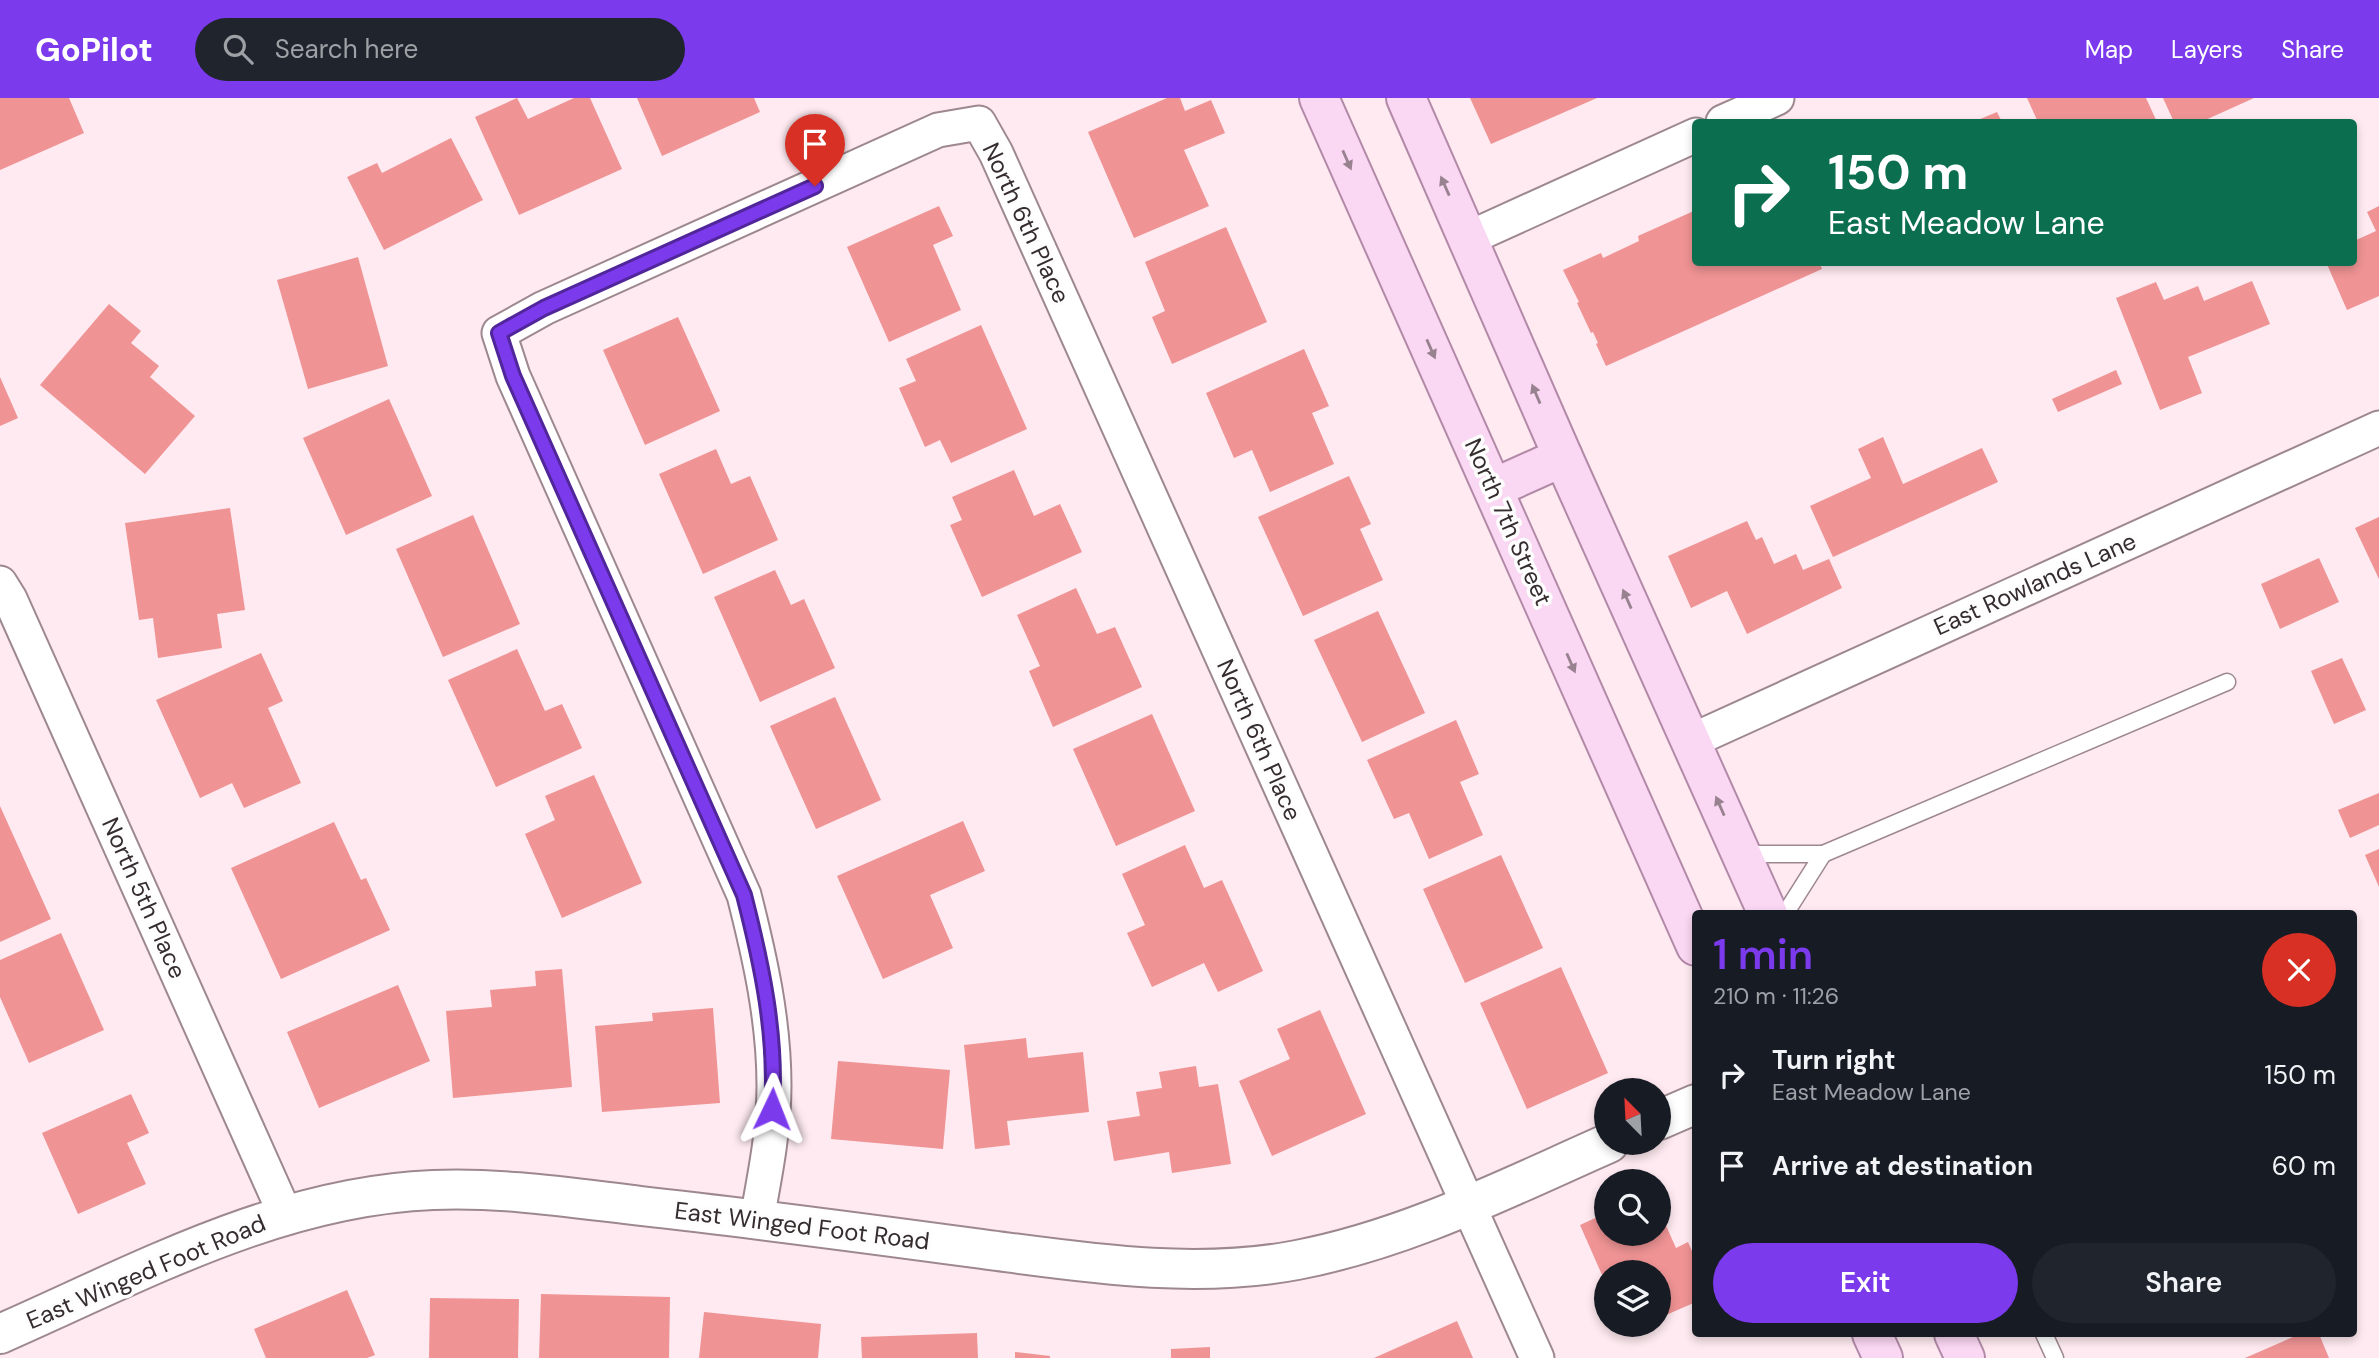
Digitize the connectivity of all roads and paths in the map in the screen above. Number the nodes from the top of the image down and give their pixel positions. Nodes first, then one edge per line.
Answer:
1 (1320, 98) edge
2 (1405, 98) edge
3 (1777, 98) edge
4 (1730, 119) edge
5 (1692, 137) edge
6 (1469, 238) junction
7 (2379, 428) edge
8 (1563, 457) junction
9 (1494, 488) junction
10 (0, 583) edge
11 (2227, 682) dead end
12 (1691, 741) junction
13 (1742, 854) junction
14 (1823, 854) junction
15 (1766, 910) edge
16 (1788, 910) edge
17 (1692, 937) edge
18 (1692, 1106) edge
19 (1671, 1115) edge
20 (1594, 1149) edge
21 (1468, 1205) junction
22 (285, 1214) junction
23 (757, 1219) junction
24 (0, 1334) edge
25 (1873, 1337) edge
26 (1955, 1337) edge
27 (2044, 1337) edge
28 (1537, 1358) edge
29 (1883, 1358) edge
30 (1965, 1358) edge
31 (2055, 1358) edge

1 -> 9 main road, North 7th Street
6 -> 2 main road
3 - 4 street
5 - 6 street
8 -> 6 main road
7 - 12 street, East Rowlands Lane
8 - 9 main road
12 -> 8 main road
9 -> 17 main road, North 7th Street
10 - 22 street, North 5th Place
11 - 14 lane
13 -> 12 main road
13 - 14 lane
13 - 15 main road
14 - 16 lane
18 - 19 street
20 - 21 street, East Winged Foot Road
21 - 23 street, East Winged Foot Road
21 - 23 street, North 6th Place
21 - 28 street, North 6th Place
22 - 23 street, East Winged Foot Road
22 - 24 street, East Winged Foot Road
25 - 29 main road
26 - 30 main road
27 - 31 lane

